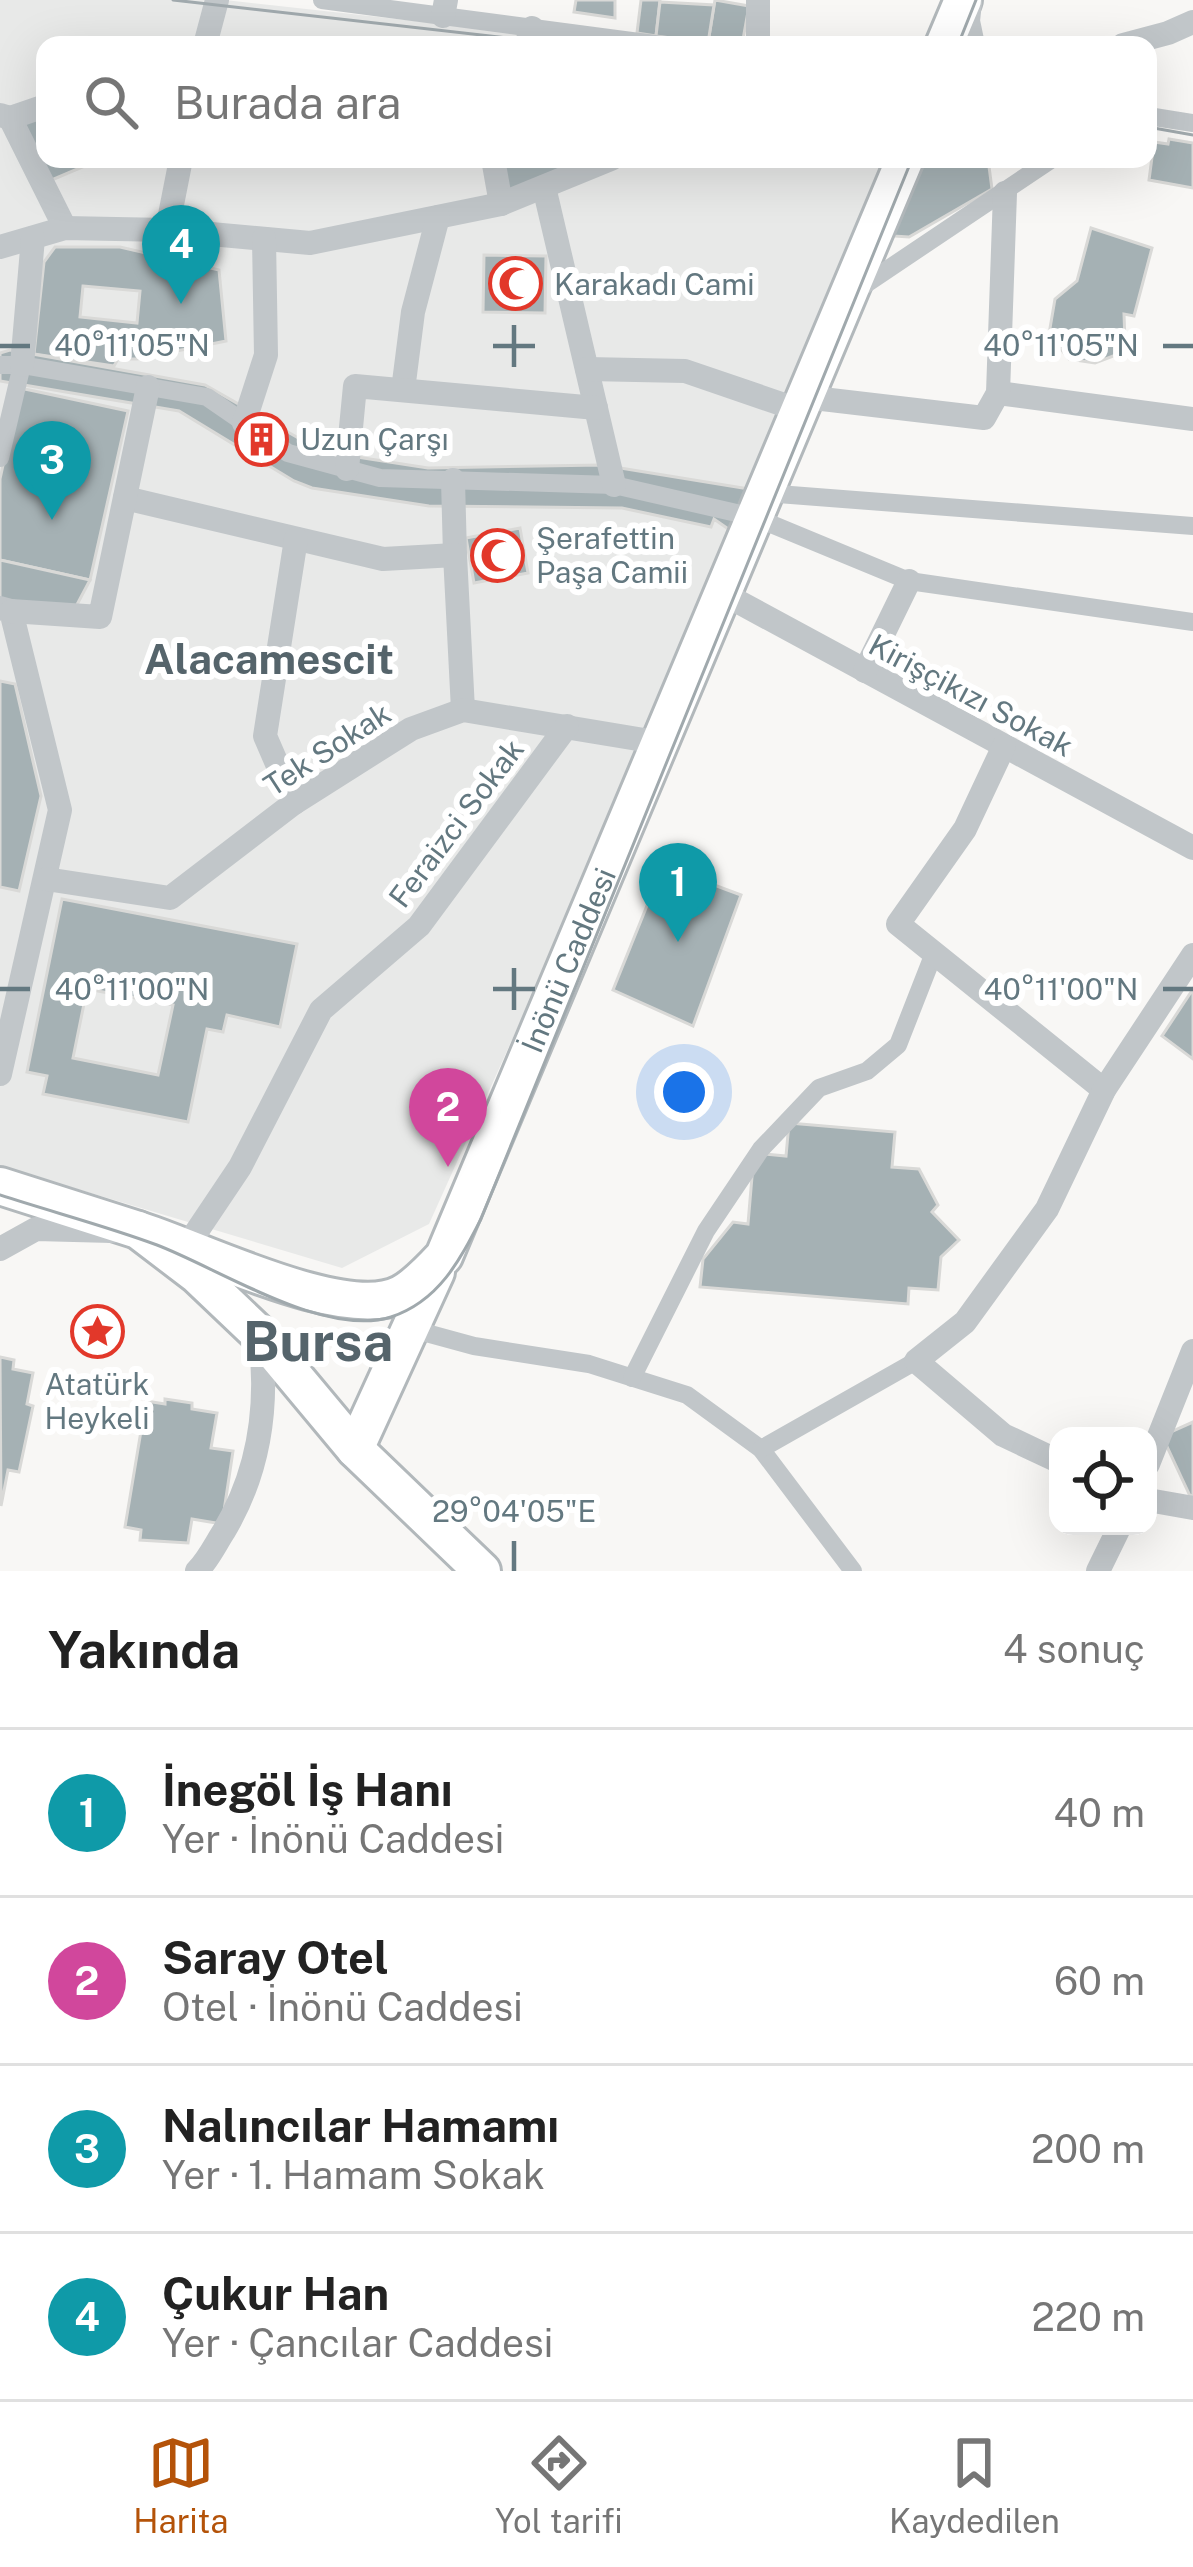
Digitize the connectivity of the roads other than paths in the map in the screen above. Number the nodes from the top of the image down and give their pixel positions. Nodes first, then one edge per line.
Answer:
1 (217, 0) edge
2 (322, 0) edge
3 (758, 0) edge
4 (966, 0) edge
5 (445, 8) edge
6 (1193, 22) edge
7 (207, 36) edge
8 (529, 36) edge
9 (758, 36) edge
10 (948, 36) edge
11 (971, 36) edge
12 (1157, 36) edge
13 (36, 108) edge
14 (5, 116) edge
15 (1157, 117) edge
16 (1193, 123) edge
17 (179, 168) edge
18 (495, 168) edge
19 (589, 168) edge
20 (900, 168) edge
21 (1040, 168) edge
22 (544, 187) junction
23 (1005, 193) junction
24 (501, 204) junction
25 (438, 217) junction
26 (64, 229) junction
27 (167, 230) junction
28 (33, 238) junction
29 (264, 239) junction
30 (0, 247) edge
31 (848, 295) junction
32 (11, 365) edge
33 (586, 369) junction
34 (148, 387) junction
35 (403, 390) junction
36 (998, 393) junction
37 (802, 403) junction
38 (596, 408) junction
39 (1193, 419) edge
40 (244, 423) junction
41 (0, 458) edge
42 (347, 469) junction
43 (453, 480) junction
44 (614, 485) junction
45 (124, 498) junction
46 (760, 505) junction
47 (1193, 526) edge
48 (296, 539) junction
49 (455, 555) junction
50 (909, 581) junction
51 (722, 593) junction
52 (5, 610) edge
53 (1193, 622) edge
54 (865, 671) junction
55 (463, 710) junction
56 (567, 726) junction
57 (662, 743) junction
58 (1004, 746) junction
59 (294, 802) junction
60 (1193, 848) edge
61 (46, 879) junction
62 (934, 953) junction
63 (1193, 955) edge
64 (0, 1074) edge
65 (1104, 1090) junction
66 (0, 1186) edge
67 (139, 1230) junction
68 (187, 1246) junction
69 (0, 1249) edge
70 (444, 1256) junction
71 (408, 1328) junction
72 (259, 1334) junction
73 (1193, 1351) edge
74 (916, 1361) junction
75 (632, 1378) junction
76 (1157, 1441) edge
77 (355, 1449) junction
78 (761, 1449) junction
79 (1049, 1457) edge
80 (1157, 1502) edge
81 (1193, 1508) edge
82 (1116, 1535) edge
83 (203, 1570) edge
84 (482, 1571) edge
85 (854, 1571) edge
86 (1098, 1571) edge

1 - 7 street
2 - 5 street
3 - 9 street
4 - 10 main road
4 - 11 street
5 - 8 street
6 - 12 street
13 - 14 street
14 - 26 street
15 - 16 street
17 - 27 street
18 - 24 street
19 - 22 street
20 - 31 main road, İnönü Caddesi
21 - 23 street
22 - 24 street
22 - 33 street
23 - 31 street
23 - 36 street
24 - 25 street
25 - 29 street
25 - 35 street
26 - 27 street
26 - 28 street
27 - 29 street
28 - 30 street
28 - 32 street
29 - 40 street
31 - 37 main road, İnönü Caddesi
32 - 34 street
32 - 41 street
33 - 37 street
33 - 38 street
34 - 40 street
34 - 45 street
35 - 38 street
35 - 42 street
36 - 37 street
36 - 39 street
37 - 46 main road, İnönü Caddesi
38 - 44 street
40 - 42 street
42 - 43 street
43 - 44 street
43 - 49 street
44 - 46 street
45 - 48 street
45 - 52 street
46 - 47 street
46 - 50 street
46 - 51 main road, İnönü Caddesi
48 - 49 street
48 - 59 street
49 - 55 street
50 - 53 street
50 - 54 street
51 - 54 street, Kirişçikızı Sokak
51 - 57 main road, İnönü Caddesi
52 - 61 street
54 - 58 street, Kirişçikızı Sokak
55 - 56 street, Tek Sokak
55 - 59 street, Tek Sokak
56 - 57 street, Tek Sokak
56 - 68 street, Feraizci Sokak
57 - 70 main road, İnönü Caddesi
58 - 60 street, Kirişçikızı Sokak
58 - 62 street
59 - 61 street, Tek Sokak
61 - 64 street
62 - 65 street
62 - 75 street
63 - 65 street
65 - 74 street
66 - 67 main road, İnönü Caddesi
67 - 68 main road, İnönü Caddesi
67 - 69 street
67 - 72 main road
68 - 70 main road, İnönü Caddesi
70 - 71 main road
71 - 75 street
71 - 77 main road
72 - 77 main road
72 - 83 street
73 - 76 street
74 - 78 street
74 - 79 street
75 - 78 street
77 - 84 main road
78 - 85 street
80 - 81 street
82 - 86 street

